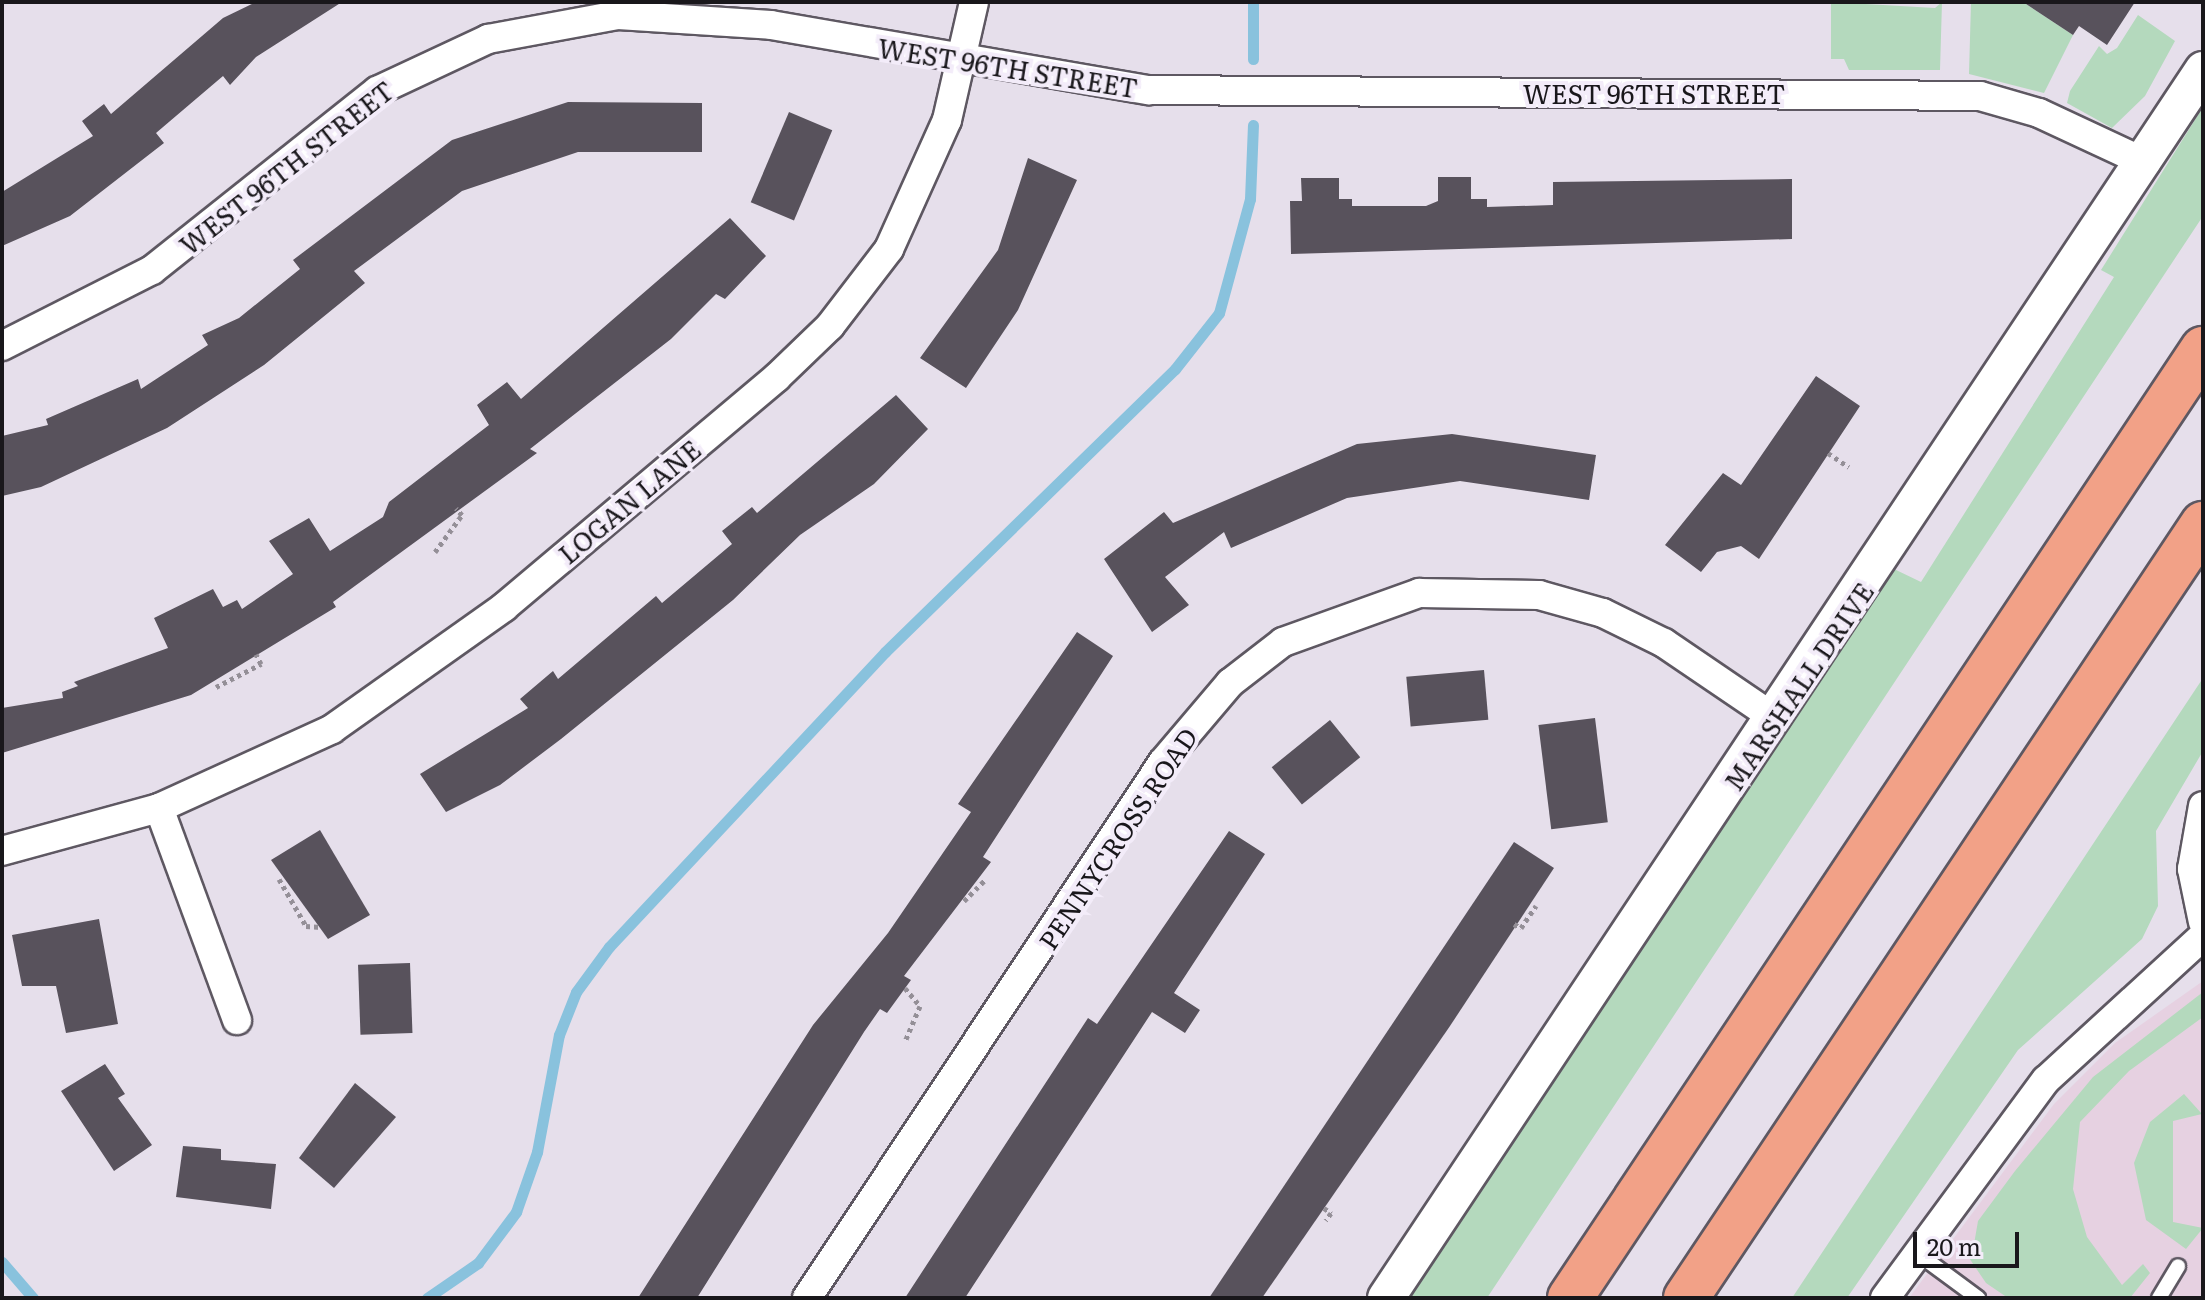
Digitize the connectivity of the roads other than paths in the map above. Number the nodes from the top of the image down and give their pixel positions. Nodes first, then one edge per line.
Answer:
1 (974, 2) edge
2 (961, 62) junction
3 (2203, 70) edge
4 (2146, 163) junction
5 (2, 346) edge
6 (2201, 350) edge
7 (2203, 524) edge
8 (1776, 719) junction
9 (2203, 806) edge
10 (159, 808) junction
11 (2, 851) edge
12 (2203, 922) edge
13 (2203, 936) edge
14 (237, 1020) dead end
15 (1917, 1253) junction
16 (2178, 1266) dead end
17 (807, 1298) edge
18 (1386, 1298) edge
19 (1570, 1298) edge
20 (1686, 1298) edge
21 (1885, 1298) edge
22 (1978, 1298) edge
23 (2159, 1298) edge

1 - 2 street, LOGAN LANE
2 - 4 street, WEST 96TH STREET
2 - 5 street, WEST 96TH STREET
2 - 10 street, LOGAN LANE
3 - 4 street, MARSHALL DRIVE
4 - 8 street, MARSHALL DRIVE
6 - 19 highway
7 - 20 highway
8 - 17 street, PENNYCROSS ROAD
8 - 18 street, MARSHALL DRIVE
9 - 12 street
10 - 11 street, LOGAN LANE
10 - 14 street
13 - 15 street
15 - 21 street
15 - 22 lane
16 - 23 lane

